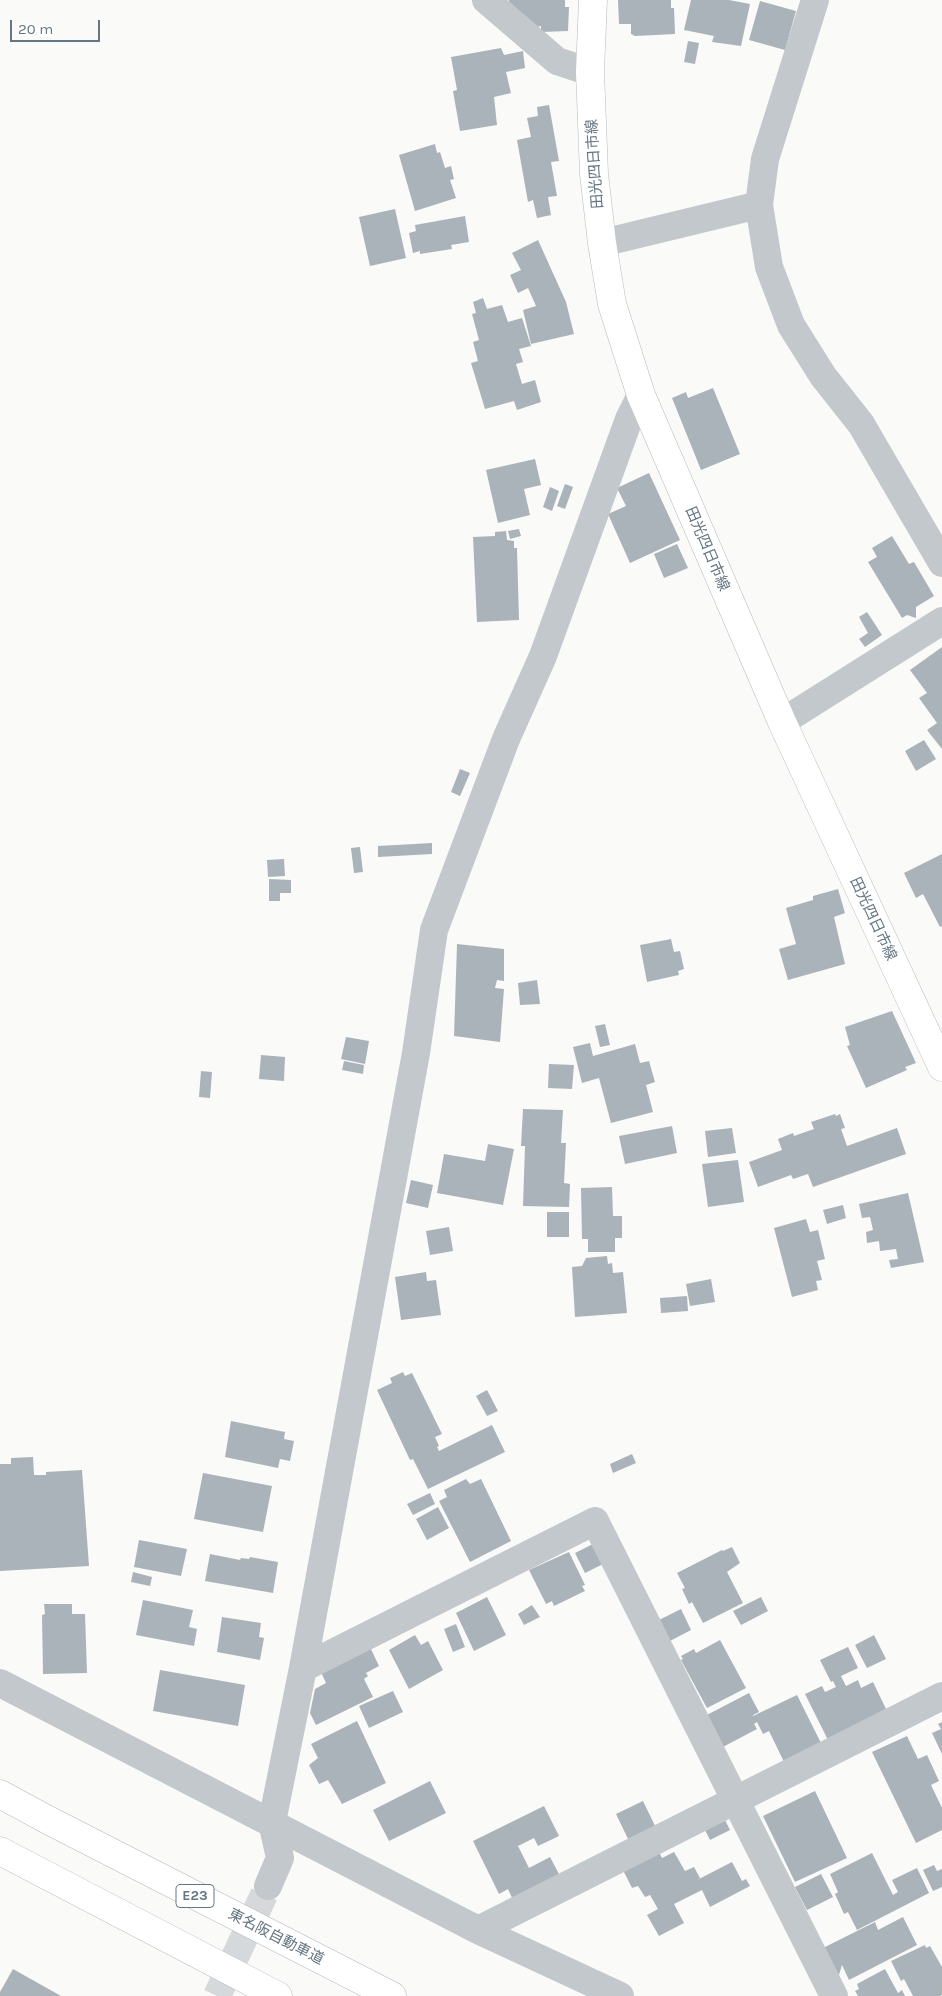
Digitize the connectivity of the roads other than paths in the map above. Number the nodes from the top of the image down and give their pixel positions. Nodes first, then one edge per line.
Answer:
1 (486, 0) edge
2 (593, 0) edge
3 (815, 0) edge
4 (590, 72) junction
5 (759, 205) junction
6 (602, 243) junction
7 (641, 395) junction
8 (942, 563) edge
9 (942, 621) edge
10 (782, 722) junction
11 (942, 1067) edge
12 (304, 1668) junction
13 (0, 1683) edge
14 (942, 1696) edge
15 (0, 1794) edge
16 (735, 1800) junction
17 (272, 1822) junction
18 (0, 1851) edge
19 (268, 1886) tunnel mouth
20 (478, 1930) junction
21 (278, 1996) edge
22 (392, 1996) edge
23 (620, 1996) edge
24 (834, 1996) edge

1 - 4 street
2 - 4 main road, 田光四日市線
3 - 5 street
4 - 6 main road, 田光四日市線
5 - 6 street
5 - 8 street
6 - 7 main road, 田光四日市線
7 - 10 main road, 田光四日市線
7 - 12 street
9 - 10 street
10 - 11 main road, 田光四日市線
12 - 16 street
12 - 17 street
13 - 17 street
14 - 16 street
15 - 22 main road, 東名阪自動車道 / E23
16 - 20 street
16 - 24 street
17 - 19 street
17 - 20 street
18 - 21 main road
20 - 23 street

